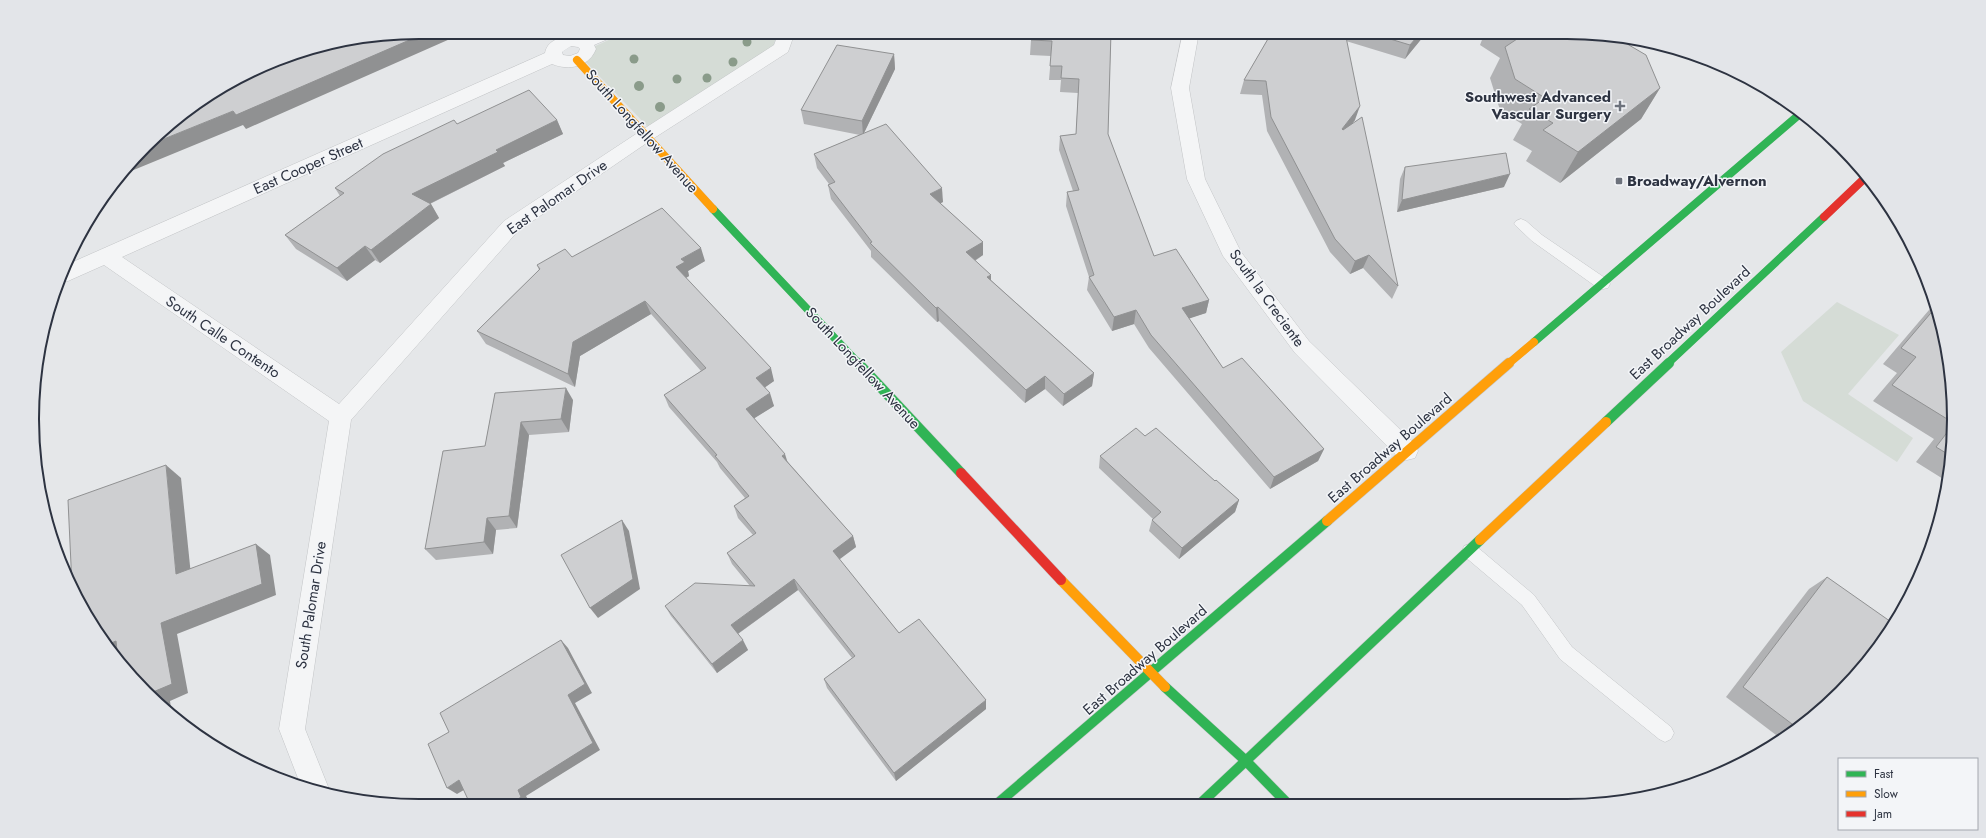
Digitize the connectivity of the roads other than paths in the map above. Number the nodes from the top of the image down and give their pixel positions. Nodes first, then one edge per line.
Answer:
1 (560, 39) edge
2 (568, 39) edge
3 (593, 39) edge
4 (785, 39) edge
5 (1190, 39) edge
6 (584, 43) junction
7 (554, 56) junction
8 (578, 60) junction
9 (1797, 117) edge
10 (645, 136) junction
11 (1862, 180) edge
12 (1521, 224) dead end
13 (105, 256) junction
14 (69, 273) edge
15 (1603, 284) junction
16 (341, 417) junction
17 (1407, 451) junction
18 (1470, 551) junction
19 (1151, 674) junction
20 (1665, 733) dead end
21 (1246, 761) junction
22 (313, 784) edge
23 (1003, 799) edge
24 (1205, 799) edge
25 (1283, 799) edge

1 - 7 street
2 - 6 street
3 - 6 street
4 - 10 street, East Palomar Drive
5 - 17 street, South la Creciente
6 - 8 street
7 - 8 street
7 - 13 street, East Cooper Street
8 - 10 main road, South Longfellow Avenue
9 - 15 main road, East Broadway Boulevard
10 - 16 street, East Palomar Drive
10 - 19 main road, South Longfellow Avenue
11 - 18 main road, East Broadway Boulevard
12 - 15 lane
13 - 14 street, East Cooper Street
13 - 16 street, South Calle Contento
15 - 17 main road, East Broadway Boulevard
16 - 22 street, South Palomar Drive
17 - 19 main road, East Broadway Boulevard
18 - 20 lane
18 - 21 main road, East Broadway Boulevard
19 - 21 main road, South Longfellow Avenue
19 - 23 main road, East Broadway Boulevard
21 - 24 main road, East Broadway Boulevard
21 - 25 main road, South Longfellow Avenue

